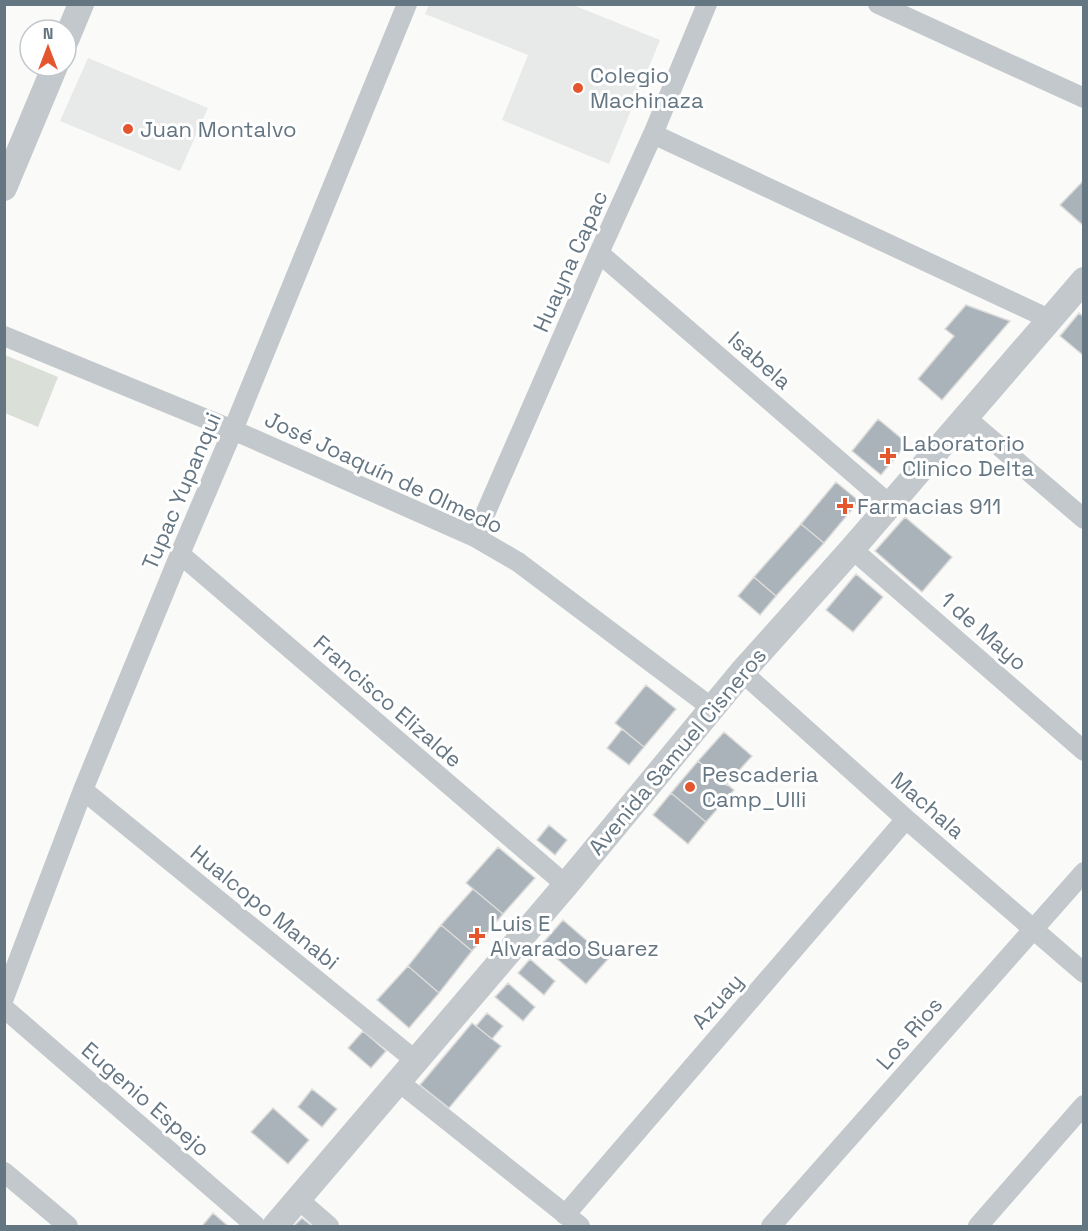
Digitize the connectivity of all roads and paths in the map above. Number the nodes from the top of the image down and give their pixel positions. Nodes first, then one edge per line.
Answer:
1 (81, 4) edge
2 (407, 4) edge
3 (707, 4) edge
4 (878, 4) edge
5 (75, 18) edge
6 (50, 78) edge
7 (1083, 98) edge
8 (653, 134) junction
9 (4, 188) edge
10 (598, 253) junction
11 (1083, 280) edge
12 (1049, 319) junction
13 (4, 336) edge
14 (964, 416) junction
15 (233, 430) junction
16 (890, 504) junction
17 (1083, 519) edge
18 (476, 537) junction
19 (852, 549) junction
20 (180, 554) junction
21 (742, 672) junction
22 (712, 708) junction
23 (1083, 751) edge
24 (83, 790) junction
25 (906, 819) junction
26 (1083, 872) edge
27 (566, 885) junction
28 (1034, 928) junction
29 (1083, 973) edge
30 (4, 998) edge
31 (4, 1008) edge
32 (416, 1061) junction
33 (399, 1082) junction
34 (1083, 1105) edge
35 (4, 1172) edge
36 (299, 1200) junction
37 (573, 1221) edge
38 (68, 1227) edge
39 (256, 1227) edge
40 (275, 1227) edge
41 (329, 1227) edge
42 (771, 1227) edge
43 (978, 1227) edge

1 - 5 street
2 - 15 street, Tupac Yupanqui
3 - 8 street, Huayna Capac
4 - 7 street
6 - 9 street
8 - 10 street, Huayna Capac
8 - 12 street
10 - 16 street, Isabela
10 - 18 street, Huayna Capac
11 - 12 street, Avenida Samuel Cisneros
12 - 14 street, Avenida Samuel Cisneros
13 - 15 street, José Joaquín de Olmedo
14 - 16 street, Avenida Samuel Cisneros
14 - 17 street
15 - 18 street, José Joaquín de Olmedo
15 - 20 street, Tupac Yupanqui
16 - 19 street, Avenida Samuel Cisneros
18 - 22 street, José Joaquín de Olmedo
19 - 21 street, Avenida Samuel Cisneros
19 - 23 street, 1 de Mayo
20 - 24 street, Tupac Yupanqui
20 - 27 street, Francisco Elizalde
21 - 22 street, Avenida Samuel Cisneros
21 - 25 street, Machala
22 - 27 street, Avenida Samuel Cisneros
24 - 30 street, Tupac Yupanqui
24 - 32 street, Hualcopo Manabi
25 - 28 street, Machala
25 - 37 street, Azuay
26 - 28 street, Los Rios
27 - 32 street, Avenida Samuel Cisneros
28 - 29 street, Machala
28 - 42 street, Los Rios
31 - 39 street, Eugenio Espejo
32 - 33 street, Avenida Samuel Cisneros
33 - 36 street, Avenida Samuel Cisneros
33 - 37 street
34 - 43 street
35 - 38 street
36 - 40 street, Avenida Samuel Cisneros
36 - 41 street

